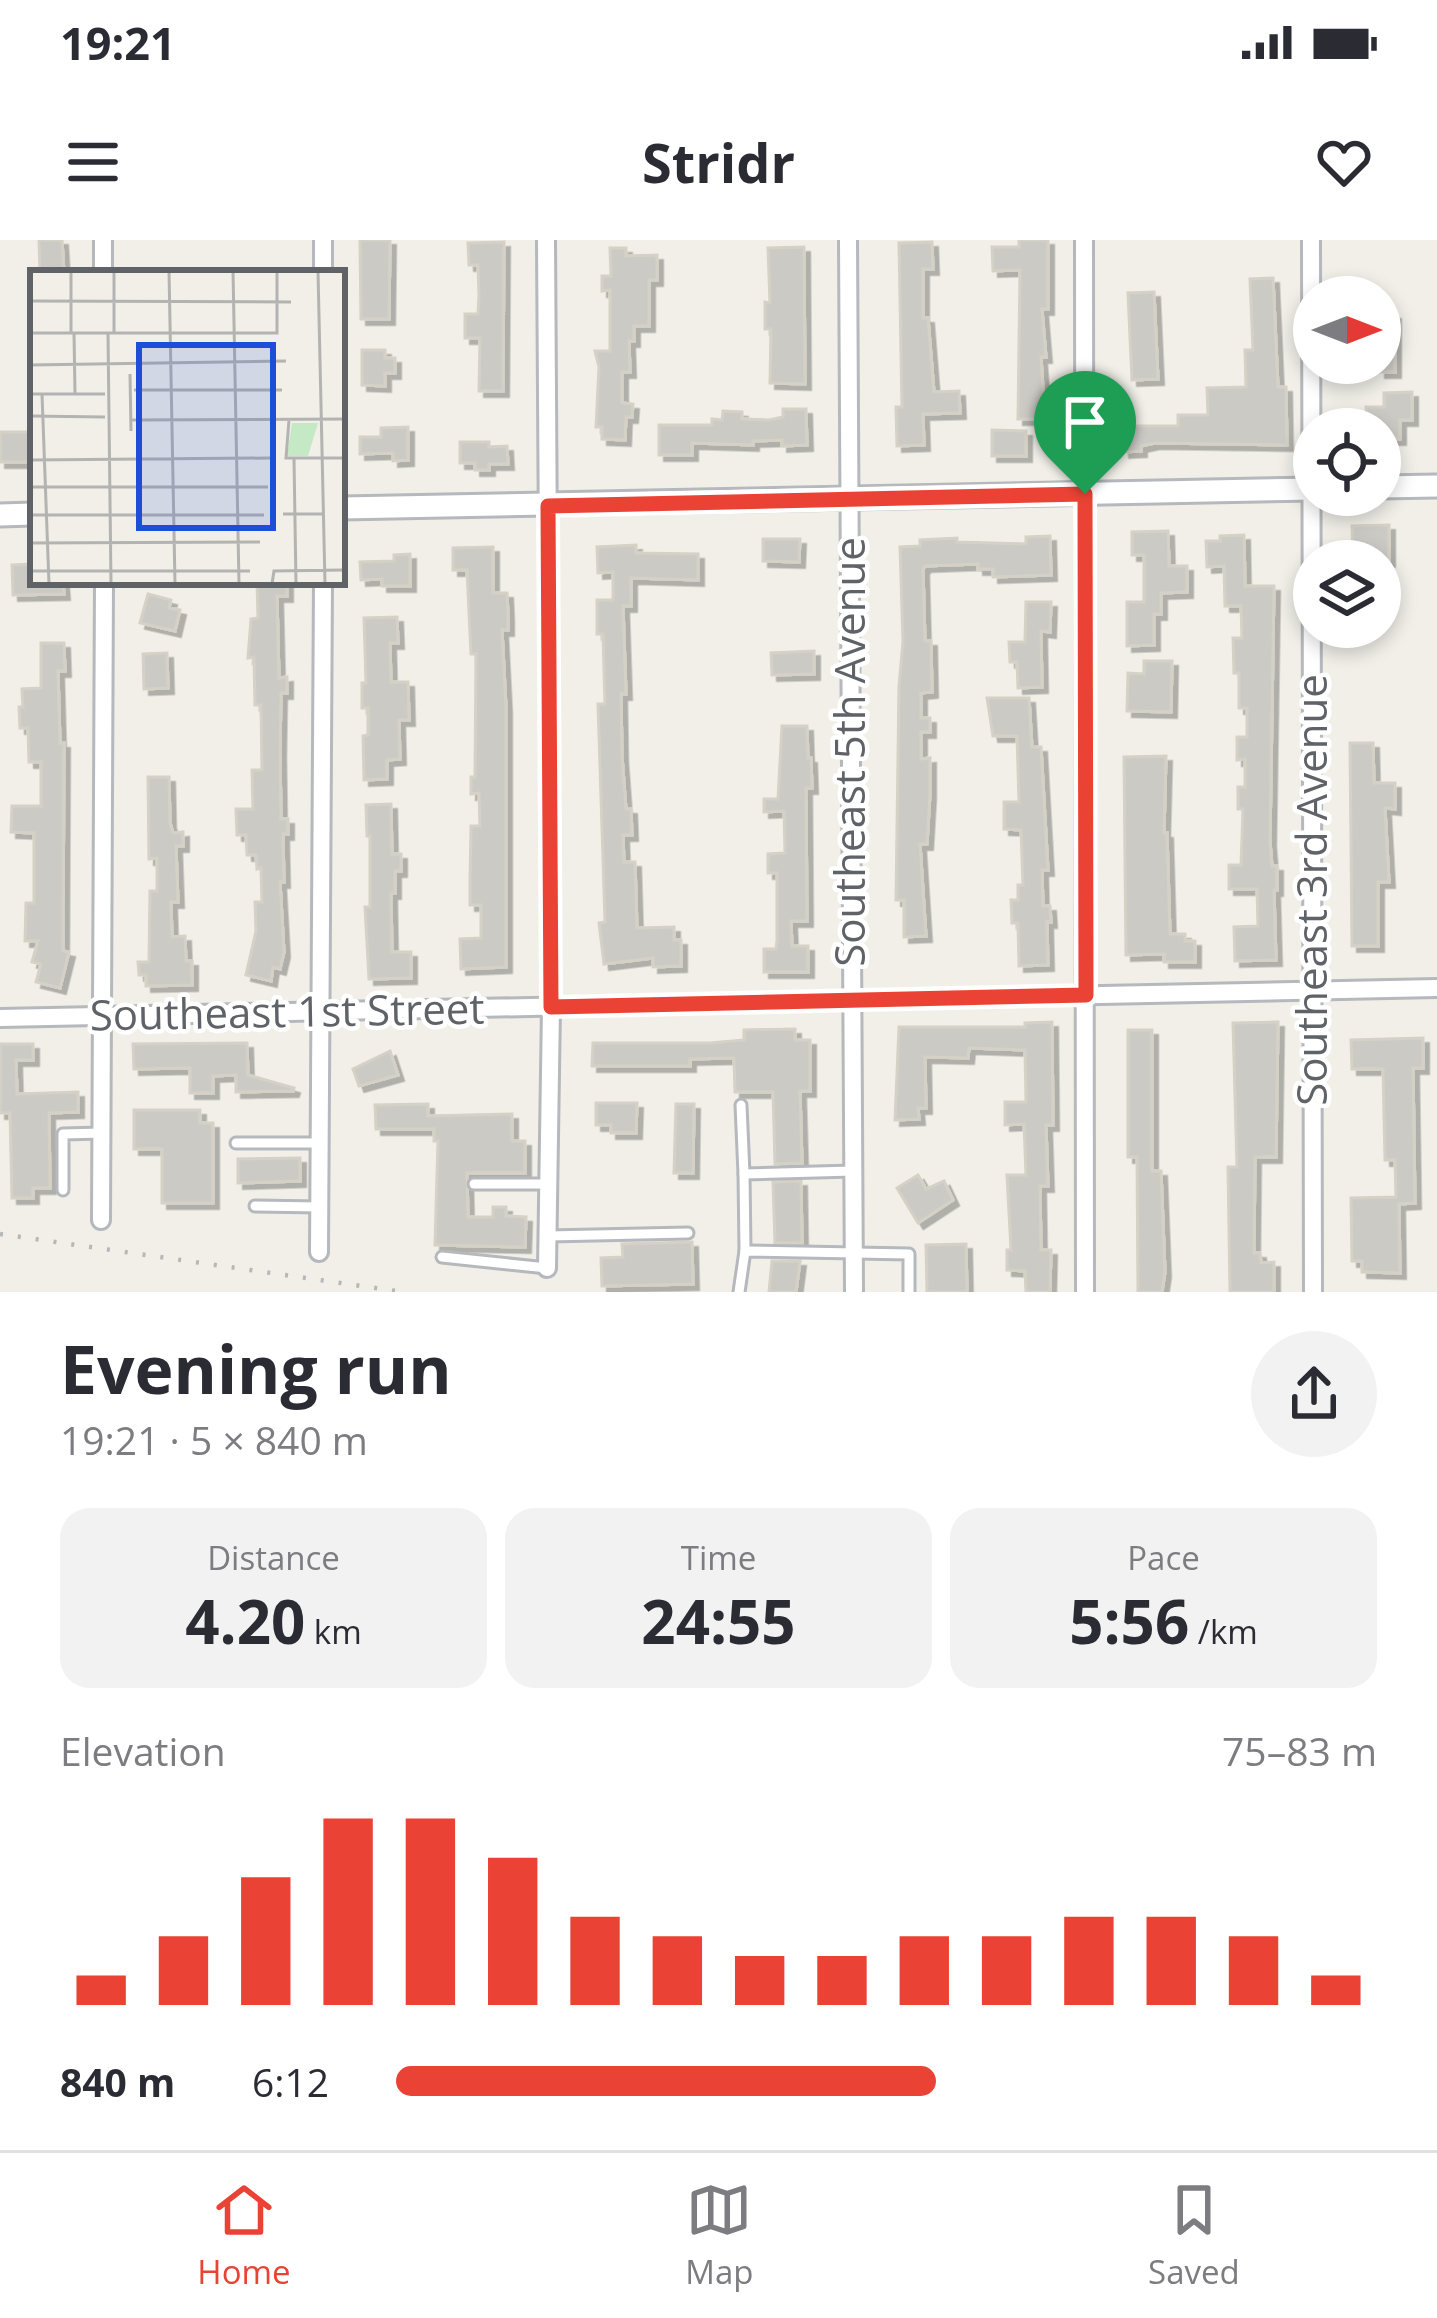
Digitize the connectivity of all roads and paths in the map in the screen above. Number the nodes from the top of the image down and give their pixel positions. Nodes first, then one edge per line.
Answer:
1 (322, 240) edge
2 (546, 240) edge
3 (848, 240) edge
4 (1084, 240) edge
5 (1311, 240) edge
6 (323, 270) edge
7 (1312, 408) edge
8 (1437, 486) edge
9 (1401, 487) edge
10 (1293, 489) edge
11 (1085, 494) junction
12 (850, 499) junction
13 (548, 506) junction
14 (345, 508) edge
15 (30, 514) edge
16 (0, 515) edge
17 (1313, 516) edge
18 (104, 585) edge
19 (323, 585) edge
20 (1437, 988) edge
21 (1313, 991) junction
22 (1086, 995) junction
23 (851, 1000) junction
24 (551, 1007) junction
25 (323, 1012) junction
26 (104, 1016) junction
27 (0, 1018) edge
28 (741, 1105) dead end
29 (102, 1133) junction
30 (236, 1142) dead end
31 (321, 1143) junction
32 (853, 1171) junction
33 (744, 1174) junction
34 (474, 1184) dead end
35 (548, 1184) junction
36 (63, 1190) dead end
37 (256, 1206) dead end
38 (320, 1207) junction
39 (100, 1220) dead end
40 (688, 1233) dead end
41 (548, 1236) junction
42 (745, 1251) junction
43 (319, 1252) dead end
44 (854, 1252) junction
45 (442, 1257) dead end
46 (548, 1268) joint
47 (739, 1292) edge
48 (854, 1292) edge
49 (909, 1292) edge
50 (1085, 1292) edge
51 (1313, 1292) edge

1 - 6 street
2 - 13 street
3 - 12 street, Southeast 5th Avenue
4 - 11 street
5 - 7 street, Southeast 3rd Avenue
8 - 9 street
10 - 11 street
11 - 12 street
11 - 22 street
12 - 13 street
12 - 23 street, Southeast 5th Avenue
13 - 14 street
13 - 24 street
15 - 16 street
17 - 21 street, Southeast 3rd Avenue
18 - 26 street
19 - 25 street
20 - 21 street, Southeast 1st Street
21 - 22 street, Southeast 1st Street
21 - 51 street, Southeast 3rd Avenue
22 - 23 street, Southeast 1st Street
22 - 50 street
23 - 24 street, Southeast 1st Street
23 - 32 street, Southeast 5th Avenue
24 - 25 street, Southeast 1st Street
24 - 35 street
25 - 26 street, Southeast 1st Street
25 - 31 street
26 - 27 street, Southeast 1st Street
26 - 29 street
28 - 33 lane
29 - 36 lane
29 - 39 street
30 - 31 lane
31 - 38 street
32 - 33 lane
32 - 44 street, Southeast 5th Avenue
33 - 42 lane
34 - 35 lane
35 - 41 street
37 - 38 lane
38 - 43 street
40 - 41 lane
41 - 46 street
42 - 44 lane
42 - 47 lane
44 - 48 street, Southeast 5th Avenue
44 - 49 lane
45 - 46 lane

